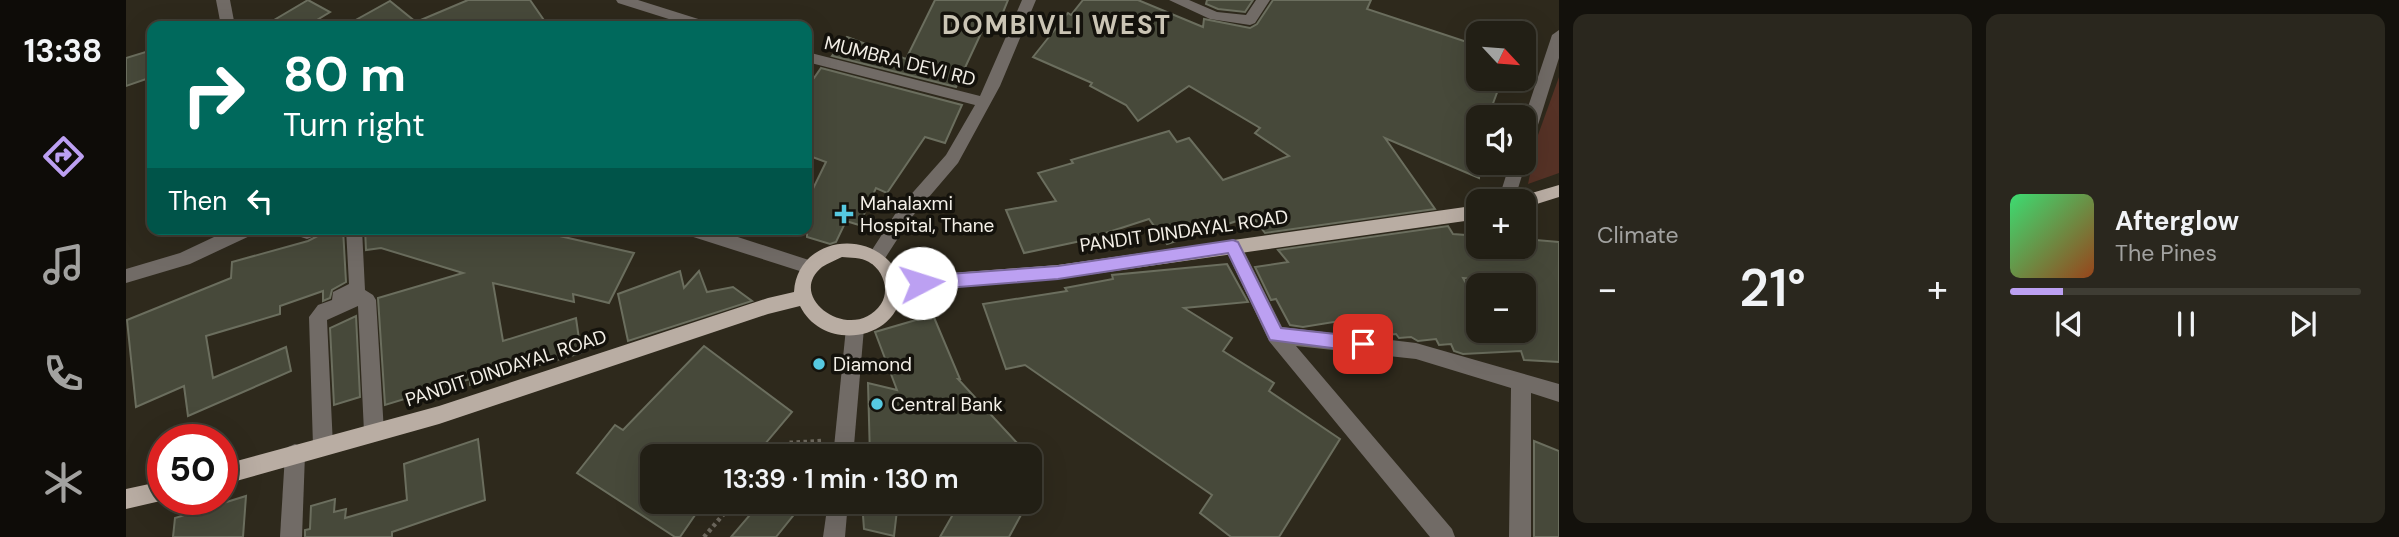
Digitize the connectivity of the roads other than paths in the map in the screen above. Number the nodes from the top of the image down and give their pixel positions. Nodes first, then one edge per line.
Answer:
1 (223, 0) edge
2 (623, 0) edge
3 (1029, 0) edge
4 (1176, 0) edge
5 (1263, 0) edge
6 (227, 21) edge
7 (690, 21) edge
8 (1559, 35) edge
9 (812, 58) edge
10 (984, 103) junction
11 (1536, 107) edge
12 (1559, 191) edge
13 (1536, 198) edge
14 (1466, 214) edge
15 (235, 235) edge
16 (354, 235) edge
17 (709, 235) edge
18 (1233, 246) junction
19 (876, 258) junction
20 (809, 267) junction
21 (126, 276) edge
22 (894, 285) junction
23 (803, 298) junction
24 (312, 306) dead end
25 (855, 328) junction
26 (1276, 335) junction
27 (1521, 384) junction
28 (1559, 393) edge
29 (374, 432) junction
30 (844, 444) edge
31 (323, 446) junction
32 (295, 454) junction
33 (238, 470) edge
34 (147, 494) edge
35 (126, 499) edge
36 (837, 514) edge
37 (291, 537) edge
38 (835, 537) edge
39 (1444, 537) edge
40 (1520, 537) edge

1 - 6 street
2 - 7 street
3 - 10 street
4 - 5 street
8 - 11 street
9 - 10 street, MUMBRA DEVI RD
10 - 19 street
12 - 13 main road
14 - 18 main road, PANDIT DINDAYAL ROAD
15 - 21 street
16 - 24 street
17 - 20 street
18 - 22 main road, PANDIT DINDAYAL ROAD
18 - 26 street
19 - 20 main road
19 - 22 main road
20 - 23 main road
22 - 25 main road
23 - 25 main road
23 - 29 main road, PANDIT DINDAYAL ROAD
25 - 30 street
26 - 27 street
26 - 39 street
27 - 28 street
27 - 40 street
29 - 31 main road, PANDIT DINDAYAL ROAD
29 - 31 street
31 - 32 main road, PANDIT DINDAYAL ROAD
32 - 33 main road, PANDIT DINDAYAL ROAD
32 - 37 street
34 - 35 main road
36 - 38 street

